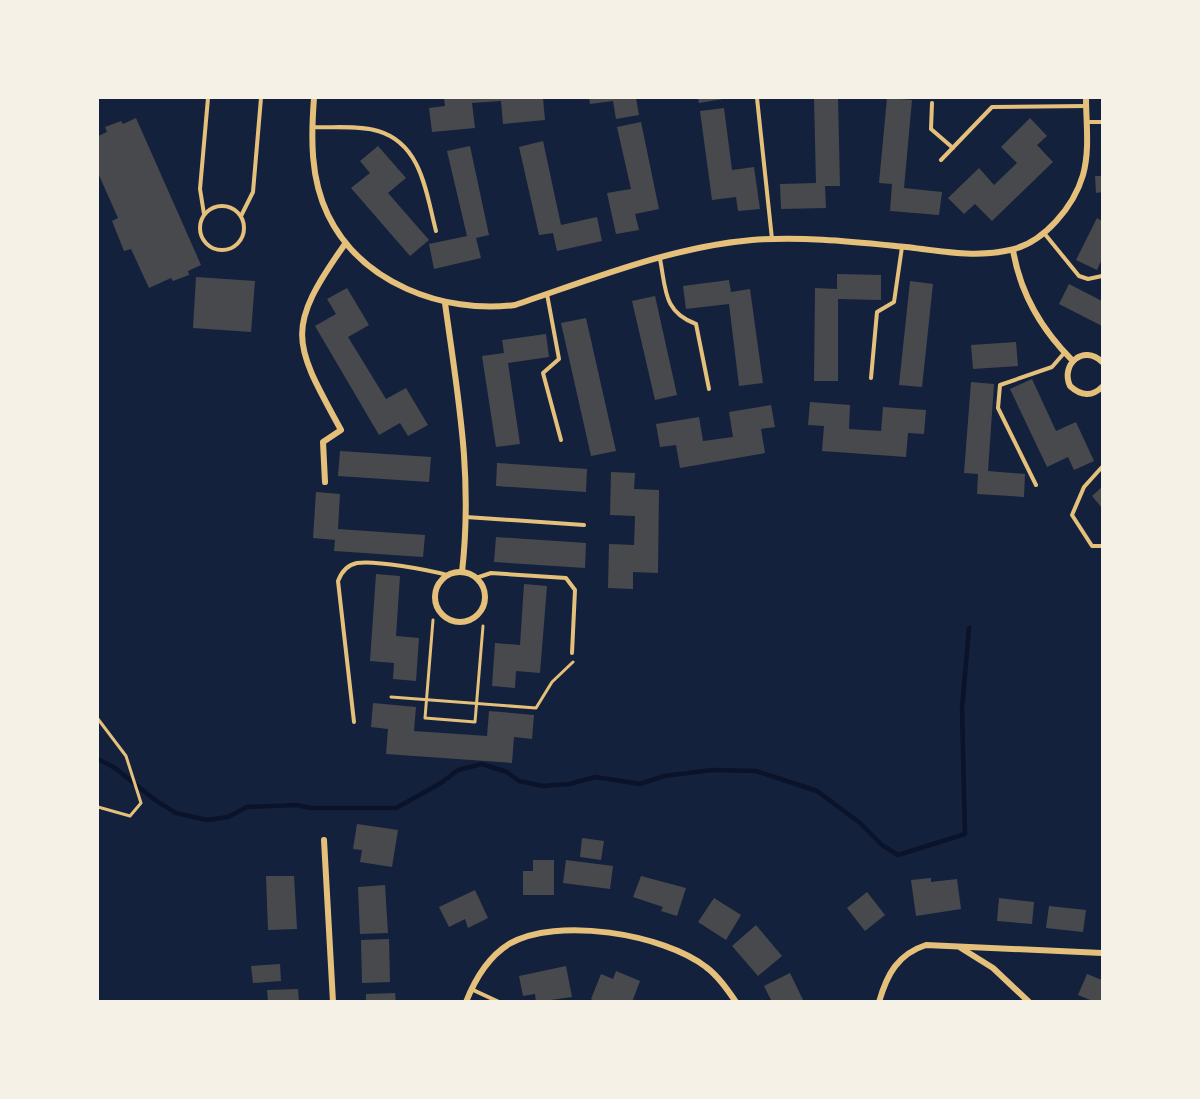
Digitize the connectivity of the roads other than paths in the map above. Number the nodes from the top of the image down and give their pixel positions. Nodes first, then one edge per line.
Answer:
1 (208, 98) edge
2 (261, 98) edge
3 (314, 98) edge
4 (757, 98) edge
5 (1086, 98) edge
6 (932, 103) dead end
7 (1086, 106) junction
8 (1086, 122) junction
9 (1102, 123) edge
10 (312, 127) junction
11 (952, 148) junction
12 (941, 160) dead end
13 (204, 214) junction
14 (241, 216) junction
15 (436, 231) dead end
16 (1043, 232) junction
17 (772, 240) junction
18 (345, 244) junction
19 (902, 247) junction
20 (1013, 250) junction
21 (660, 259) junction
22 (1102, 276) edge
23 (547, 294) junction
24 (445, 303) junction
25 (1065, 352) junction
26 (1072, 360) junction
27 (1102, 362) edge
28 (872, 378) dead end
29 (709, 389) dead end
30 (1102, 389) edge
31 (561, 440) dead end
32 (1102, 467) edge
33 (325, 482) dead end
34 (1036, 485) dead end
35 (466, 517) junction
36 (584, 525) dead end
37 (1102, 546) edge
38 (462, 572) junction
39 (447, 575) junction
40 (476, 578) junction
41 (572, 652) road end
42 (354, 722) dead end
43 (324, 840) dead end
44 (960, 948) junction
45 (1102, 953) edge
46 (471, 989) junction
47 (333, 1002) edge
48 (466, 1002) edge
49 (499, 1002) edge
50 (736, 1002) edge
51 (879, 1002) edge
52 (1029, 1002) edge

1 - 13 lane
2 - 14 lane
3 - 10 street
4 - 17 lane
5 - 7 street
6 - 11 lane
7 - 8 street
7 - 11 lane
8 - 9 lane
8 - 16 street
10 - 15 lane
10 - 18 street
11 - 12 lane
13 - 14 lane
13 - 14 lane
16 - 20 street
16 - 22 lane
17 - 19 street
17 - 21 street
18 - 24 street
18 - 33 street
19 - 20 street
19 - 28 lane
20 - 25 street
21 - 23 street
21 - 29 lane
23 - 24 street
23 - 31 lane
24 - 35 street
25 - 26 street
25 - 34 lane
26 - 27 street
26 - 30 street
32 - 37 lane
35 - 36 lane
35 - 38 street
38 - 39 street
38 - 40 street
39 - 40 street
39 - 42 lane
40 - 41 lane
43 - 47 street
44 - 45 street
44 - 51 street
44 - 52 street
46 - 48 street
46 - 49 lane
46 - 50 street

